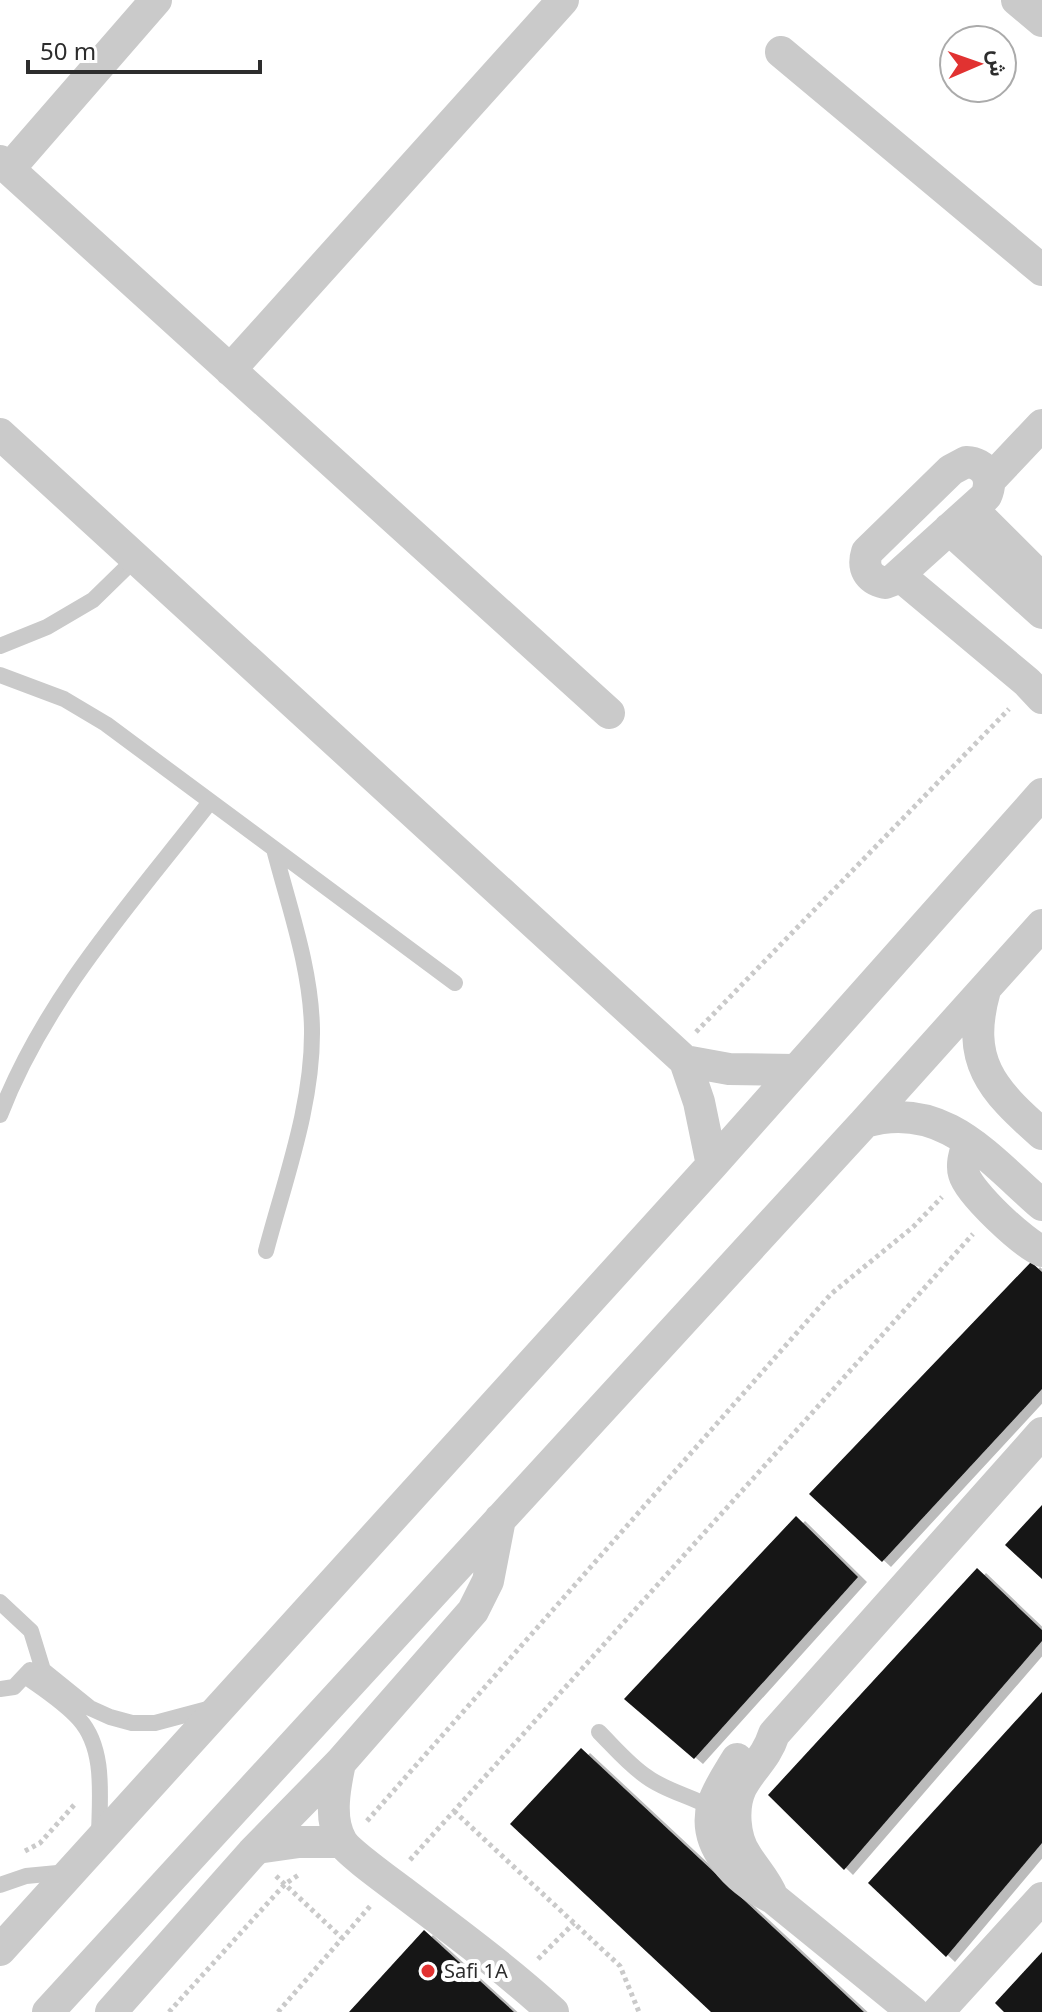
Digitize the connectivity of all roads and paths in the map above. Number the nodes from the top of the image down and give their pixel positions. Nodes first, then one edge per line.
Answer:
1 (156, 0) edge
2 (563, 0) edge
3 (1017, 0) edge
4 (1042, 21) edge
5 (781, 52) dead end
6 (4, 165) edge
7 (1042, 270) edge
8 (230, 370) junction
9 (1042, 425) edge
10 (0, 434) edge
11 (990, 480) junction
12 (960, 519) junction
13 (134, 560) junction
14 (899, 575) junction
15 (1042, 579) edge
16 (1042, 613) edge
17 (0, 646) edge
18 (0, 675) edge
19 (1037, 692) edge
20 (609, 713) dead end
21 (1042, 794) edge
22 (210, 802) junction
23 (274, 849) junction
24 (1042, 925) edge
25 (455, 983) dead end
26 (985, 990) junction
27 (680, 1057) junction
28 (795, 1070) junction
29 (0, 1115) edge
30 (865, 1122) junction
31 (1042, 1134) edge
32 (968, 1142) junction
33 (712, 1165) junction
34 (964, 1174) junction
35 (1042, 1205) edge
36 (994, 1212) junction
37 (266, 1251) dead end
38 (1042, 1251) edge
39 (1042, 1433) edge
40 (500, 1519) junction
41 (0, 1602) edge
42 (39, 1659) junction
43 (13, 1684) edge
44 (0, 1704) edge
45 (220, 1705) junction
46 (599, 1732) dead end
47 (774, 1734) junction
48 (340, 1763) junction
49 (77, 1798) dead end
50 (712, 1808) junction
51 (454, 1811) junction
52 (99, 1840) junction
53 (344, 1843) junction
54 (257, 1848) junction
55 (13, 1858) dead end
56 (70, 1872) junction
57 (390, 1882) junction
58 (0, 1885) edge
59 (773, 1898) junction
60 (1042, 1898) edge
61 (574, 1923) junction
62 (0, 1950) edge
63 (518, 1980) junction
64 (48, 2012) edge
65 (111, 2012) edge
66 (169, 2012) edge
67 (278, 2012) edge
68 (553, 2012) edge
69 (639, 2012) edge
70 (913, 2012) edge
71 (938, 2012) edge

1 - 6 street
2 - 8 street
3 - 4 street
5 - 7 street
6 - 8 street
8 - 20 street
9 - 11 street
10 - 13 street
11 - 12 street
11 - 14 street
12 - 14 street
12 - 15 street
12 - 16 street
13 - 17 lane
13 - 27 street
14 - 19 street
18 - 22 lane
19 - 27 path
21 - 28 street
22 - 23 lane
22 - 29 lane
23 - 25 lane
23 - 37 lane
24 - 26 street
26 - 30 street
26 - 31 street
27 - 28 street
27 - 33 street
28 - 33 street
30 - 32 street
30 - 40 street
32 - 34 street
32 - 35 street
33 - 45 street
34 - 36 street
34 - 53 path
36 - 38 street
36 - 51 path
39 - 47 street
40 - 48 street
40 - 64 street
41 - 42 lane
42 - 43 lane
42 - 45 lane
43 - 44 lane
43 - 52 lane
45 - 52 street
46 - 50 lane
47 - 50 street
47 - 59 street
48 - 53 street
48 - 54 street
49 - 55 path
50 - 59 street
51 - 57 path
51 - 61 path
52 - 56 street
53 - 54 street
53 - 57 street
53 - 66 path
54 - 65 street
56 - 58 lane
56 - 62 street
57 - 63 street
57 - 67 path
59 - 70 street
60 - 71 street
61 - 63 path
61 - 69 path
63 - 68 street

